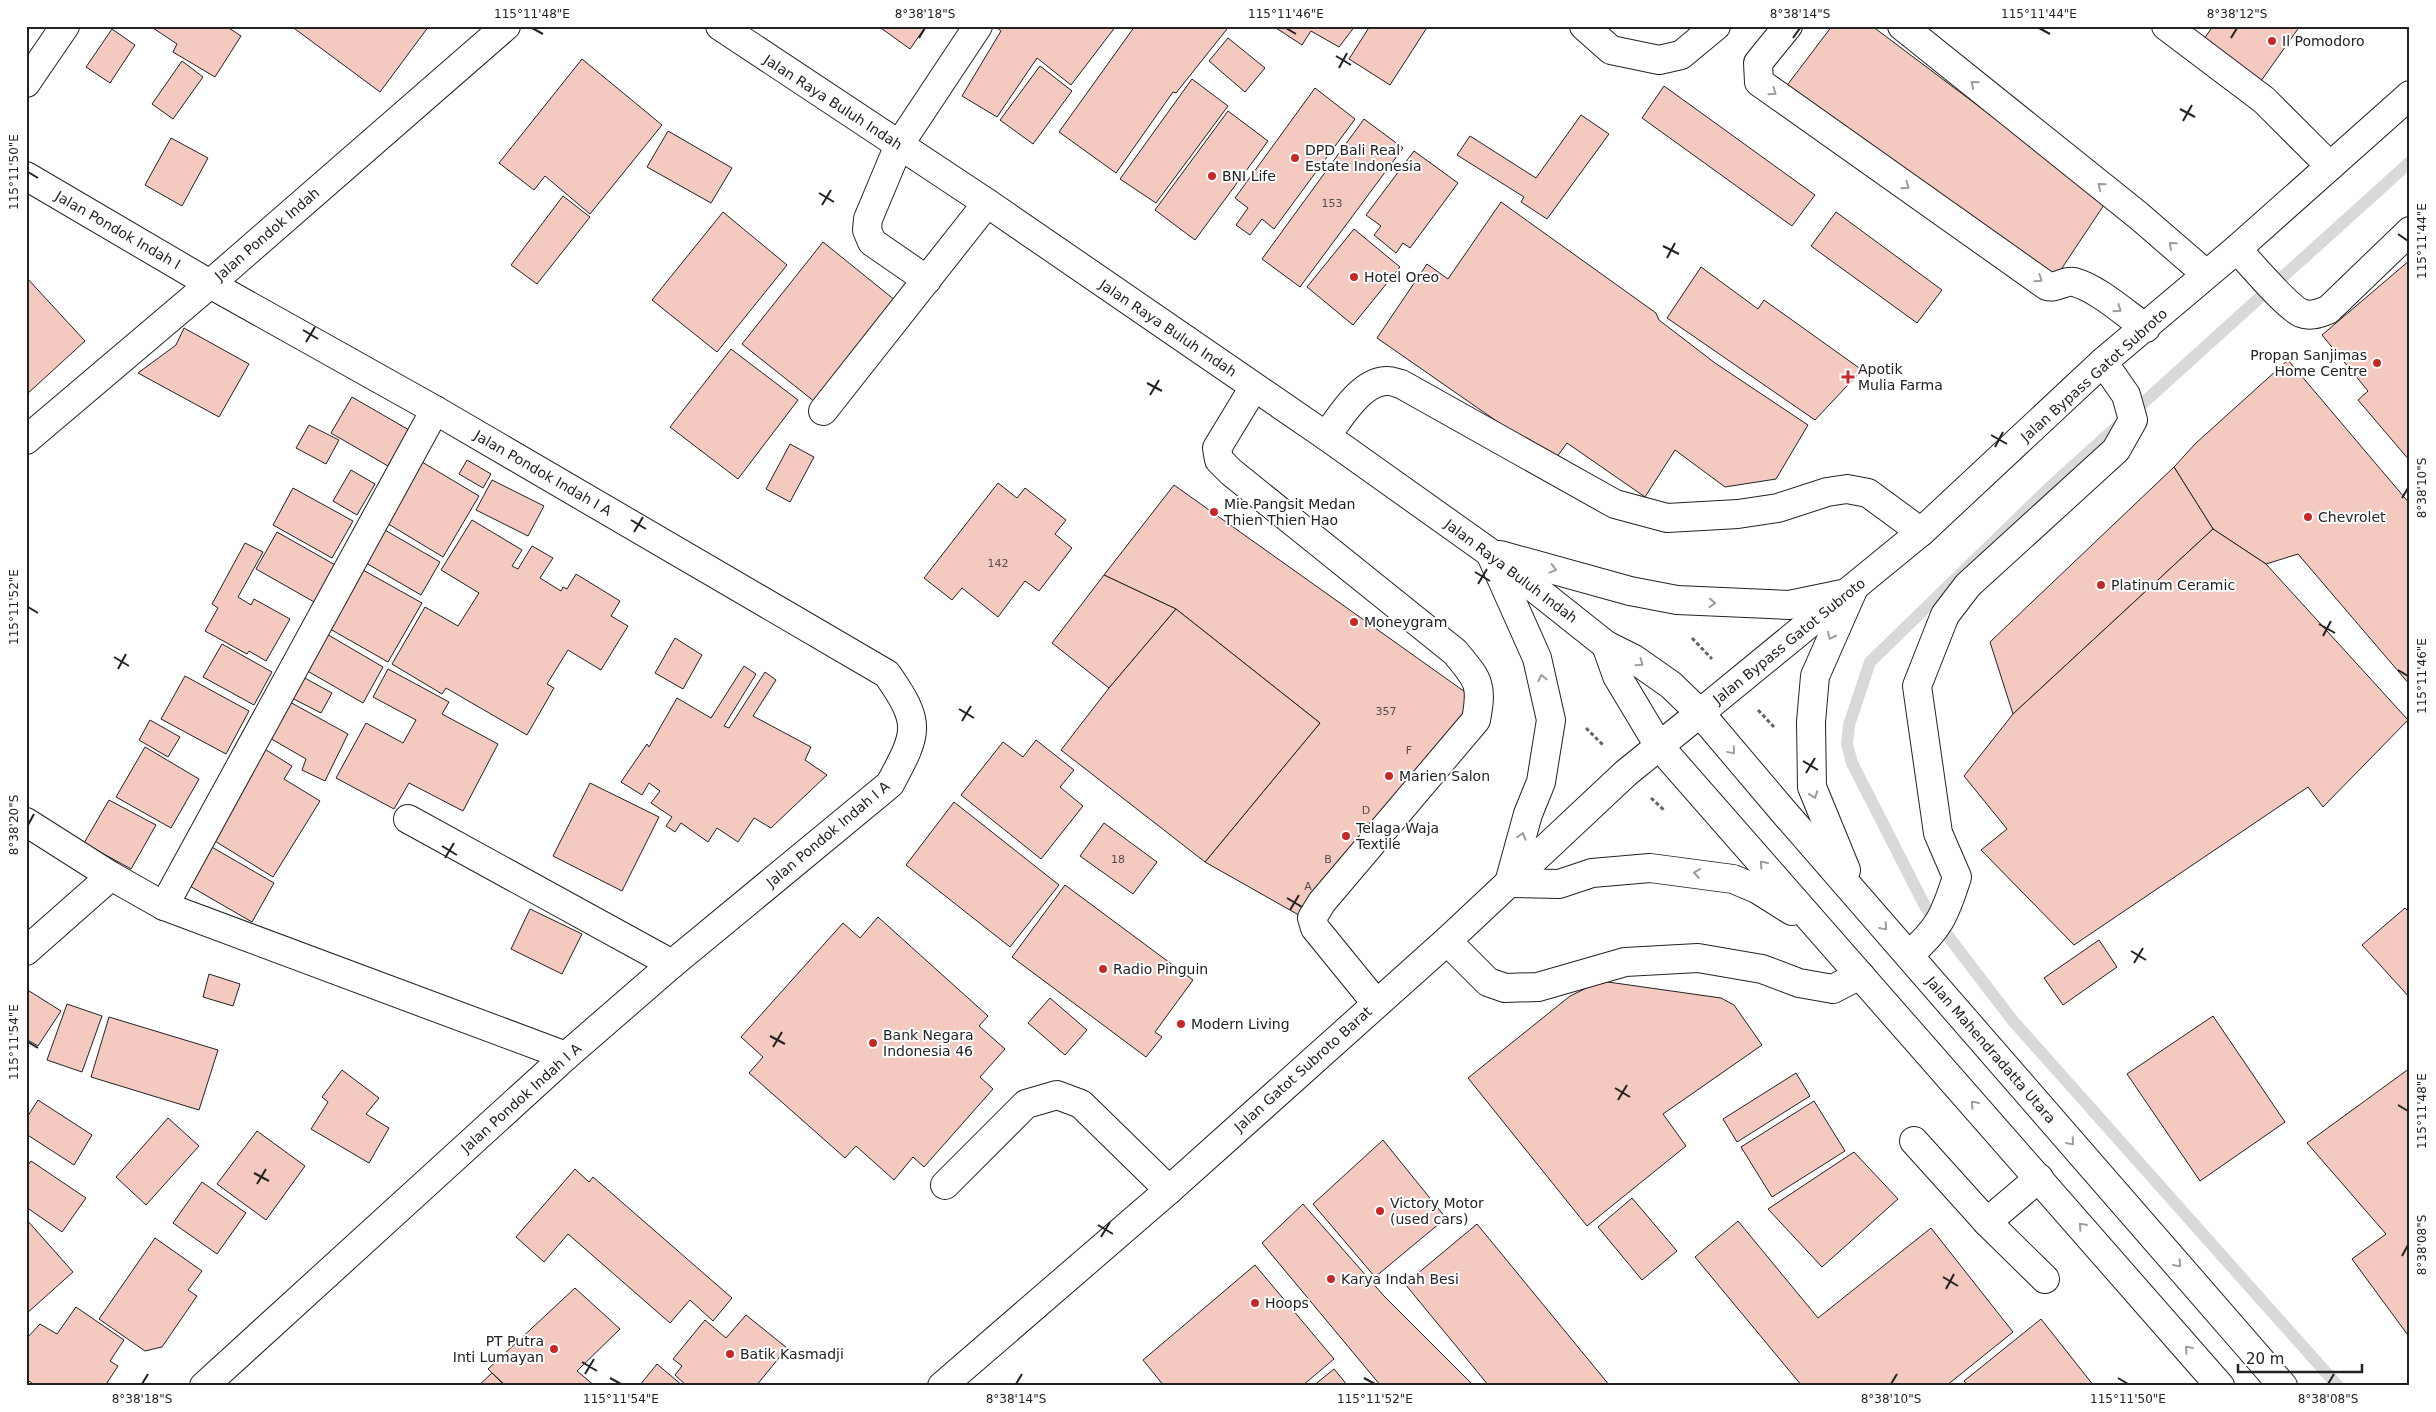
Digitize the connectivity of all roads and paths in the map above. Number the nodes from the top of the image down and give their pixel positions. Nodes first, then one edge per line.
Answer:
1 (65, 26) edge
2 (506, 26) edge
3 (720, 26) edge
4 (978, 26) edge
5 (1584, 26) edge
6 (1716, 26) edge
7 (1788, 26) edge
8 (1902, 26) edge
9 (2166, 26) edge
10 (26, 84) edge
11 (2410, 94) edge
12 (899, 145) junction
13 (2330, 166) junction
14 (26, 176) edge
15 (987, 203) junction
16 (2410, 231) edge
17 (2237, 249) junction
18 (2206, 274) junction
19 (927, 280) junction
20 (210, 284) junction
21 (2146, 328) junction
22 (2103, 362) junction
23 (1254, 387) junction
24 (435, 410) junction
25 (823, 411) dead end
26 (1326, 436) junction
27 (26, 440) edge
28 (1922, 532) junction
29 (1489, 552) junction
30 (1852, 592) junction
31 (1606, 645) junction
32 (1700, 714) junction
33 (1659, 746) junction
34 (408, 819) dead end
35 (26, 822) edge
36 (110, 876) junction
37 (1509, 883) junction
38 (1859, 897) junction
39 (164, 906) junction
40 (1819, 928) junction
41 (1447, 941) junction
42 (26, 951) edge
43 (1909, 955) junction
44 (672, 964) junction
45 (1860, 975) junction
46 (1376, 1003) junction
47 (566, 1056) junction
48 (1914, 1141) dead end
49 (2039, 1178) junction
50 (946, 1185) dead end
51 (1169, 1190) junction
52 (1987, 1222) junction
53 (2045, 1279) dead end
54 (204, 1386) edge
55 (942, 1386) edge
56 (2220, 1386) edge
57 (2283, 1386) edge

1 - 10 main road
2 - 20 main road, Jalan Pondok Indah
3 - 12 main road, Jalan Raya Buluh Indah
4 - 12 main road
5 - 6 main road
7 -> 21 main road
18 -> 8 main road
9 - 13 main road
11 - 13 main road, Jalan Bypass Gatot Subroto
12 - 15 main road, Jalan Raya Buluh Indah
12 - 19 main road
13 - 17 main road, Jalan Bypass Gatot Subroto
14 - 20 main road, Jalan Pondok Indah I
15 - 19 main road
15 - 23 main road, Jalan Raya Buluh Indah
16 - 17 main road
17 - 18 main road, Jalan Bypass Gatot Subroto
18 - 21 main road, Jalan Bypass Gatot Subroto
19 - 25 main road
20 - 24 main road, Jalan Pondok Indah I A
20 - 27 main road, Jalan Pondok Indah
21 - 22 main road, Jalan Bypass Gatot Subroto
22 - 28 main road, Jalan Bypass Gatot Subroto
22 - 43 main road
23 - 26 main road, Jalan Raya Buluh Indah
23 - 46 main road
24 - 39 main road
24 - 44 main road, Jalan Pondok Indah I A
26 - 28 main road
26 - 29 main road, Jalan Raya Buluh Indah
28 - 30 main road, Jalan Bypass Gatot Subroto
29 -> 30 main road
29 - 31 main road, Jalan Raya Buluh Indah
37 -> 29 main road
30 - 32 main road, Jalan Bypass Gatot Subroto
30 -> 38 main road
31 -> 32 main road, Jalan Raya Buluh Indah
31 - 33 main road
32 - 33 main road, Jalan Bypass Gatot Subroto
32 -> 38 main road, Jalan Mahendradatta Utara
33 - 37 main road, Jalan Gatot Subroto Barat
40 -> 33 main road
34 - 44 main road
35 - 36 main road
36 - 39 main road
36 - 42 main road
40 -> 37 main road
37 - 41 main road, Jalan Gatot Subroto Barat
38 -> 43 main road, Jalan Mahendradatta Utara
39 - 47 main road
40 - 45 main road
41 - 45 main road
41 - 46 main road, Jalan Gatot Subroto Barat
43 -> 57 main road, Jalan Mahendradatta Utara
44 - 47 main road, Jalan Pondok Indah I A
49 -> 45 main road
46 - 51 main road, Jalan Gatot Subroto Barat
47 - 54 main road, Jalan Pondok Indah I A
48 - 52 main road
49 - 52 main road
56 -> 49 main road
50 - 51 main road
51 - 55 main road, Jalan Gatot Subroto Barat
52 - 53 main road

